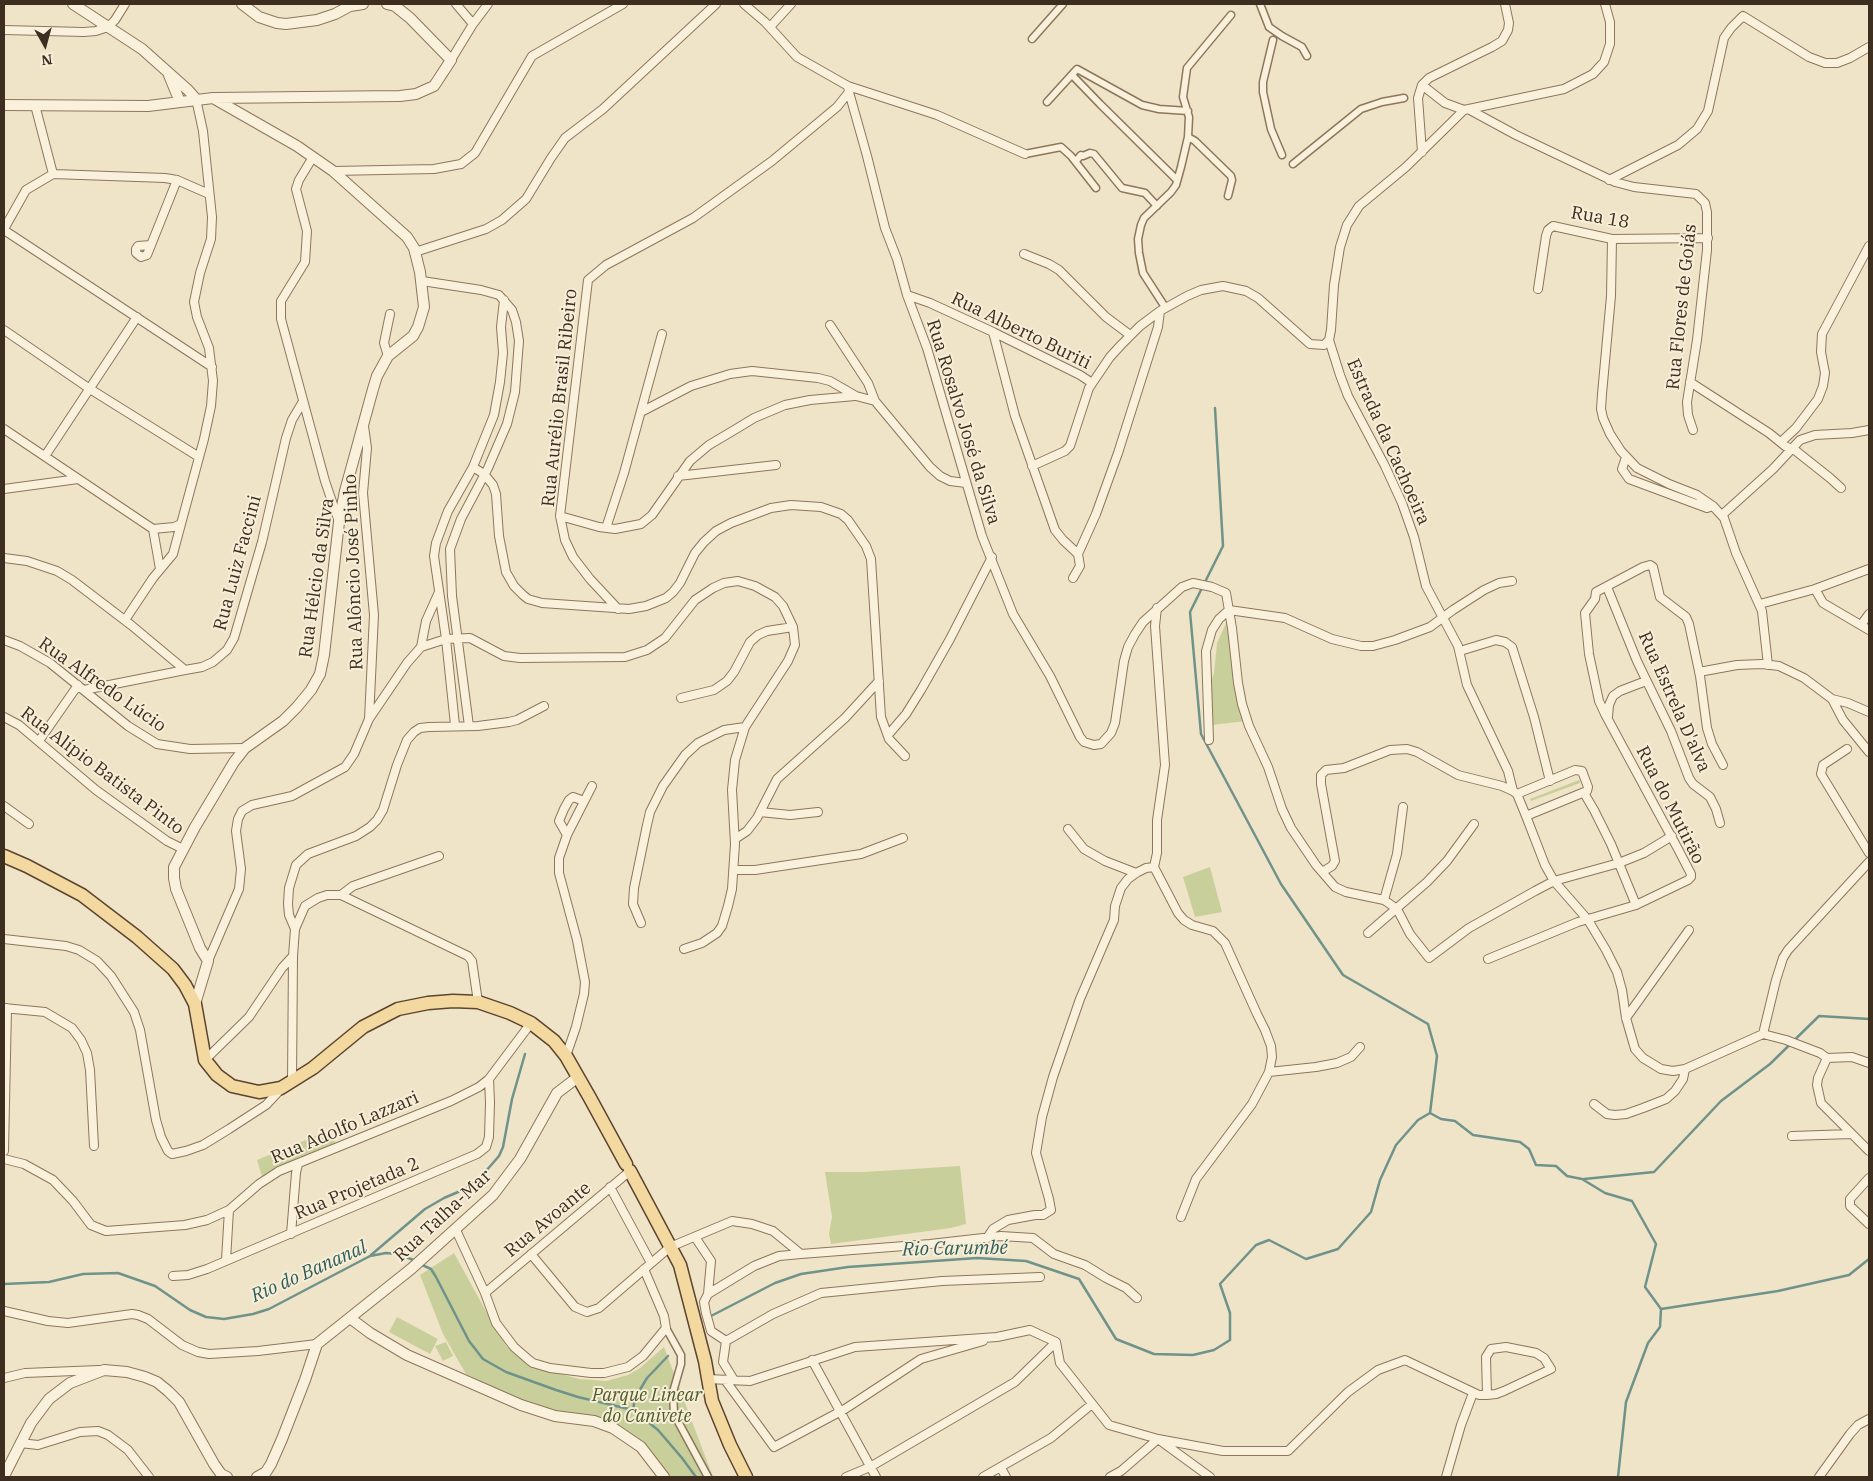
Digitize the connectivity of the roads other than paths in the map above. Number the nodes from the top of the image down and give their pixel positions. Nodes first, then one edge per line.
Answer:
1 (73, 4) edge
2 (126, 4) edge
3 (242, 4) edge
4 (363, 4) edge
5 (387, 4) edge
6 (456, 4) edge
7 (488, 4) edge
8 (623, 4) edge
9 (716, 4) edge
10 (744, 4) edge
11 (791, 4) edge
12 (1063, 4) edge
13 (1260, 4) edge
14 (1505, 4) edge
15 (1606, 4) edge
16 (1231, 15) dead end
17 (473, 24) junction
18 (108, 27) junction
19 (770, 28) junction
20 (4, 30) edge
21 (1032, 39) dead end
22 (1274, 40) dead end
23 (1869, 47) edge
24 (1307, 56) dead end
25 (451, 60) junction
26 (169, 74) junction
27 (1072, 75) junction
28 (1422, 85) junction
29 (848, 89) junction
30 (212, 98) junction
31 (1404, 98) dead end
32 (196, 99) junction
33 (180, 102) junction
34 (1047, 102) dead end
35 (4, 105) edge
36 (35, 105) junction
37 (1467, 110) junction
38 (1188, 111) junction
39 (1188, 137) junction
40 (1422, 152) junction
41 (1025, 154) joint
42 (1282, 155) dead end
43 (313, 157) junction
44 (1076, 161) junction
45 (1293, 164) dead end
46 (333, 171) junction
47 (53, 174) junction
48 (177, 180) junction
49 (1177, 180) junction
50 (1609, 180) junction
51 (1096, 188) dead end
52 (209, 194) junction
53 (1228, 196) dead end
54 (1157, 206) junction
55 (4, 229) edge
56 (1708, 238) junction
57 (1612, 239) junction
58 (151, 244) dead end
59 (1869, 246) edge
60 (415, 252) junction
61 (1024, 254) dead end
62 (422, 281) junction
63 (1538, 289) dead end
64 (907, 295) junction
65 (504, 300) junction
66 (1163, 309) junction
67 (390, 314) dead end
68 (137, 317) junction
69 (830, 325) dead end
70 (4, 330) edge
71 (993, 332) junction
72 (662, 334) dead end
73 (1130, 335) junction
74 (1329, 340) junction
75 (388, 356) junction
76 (212, 367) junction
77 (1690, 382) junction
78 (1092, 383) junction
79 (90, 389) junction
80 (856, 396) junction
81 (875, 401) junction
82 (302, 402) junction
83 (641, 412) junction
84 (364, 424) junction
85 (4, 430) edge
86 (1693, 430) dead end
87 (1869, 430) edge
88 (1778, 440) junction
89 (1790, 449) junction
90 (45, 456) junction
91 (199, 457) junction
92 (1626, 457) junction
93 (776, 464) dead end
94 (1032, 466) junction
95 (473, 467) junction
96 (484, 474) junction
97 (678, 476) junction
98 (78, 479) junction
99 (966, 483) junction
100 (1841, 488) dead end
101 (4, 489) edge
102 (1713, 506) junction
103 (1722, 515) junction
104 (560, 516) junction
105 (339, 522) junction
106 (182, 524) junction
107 (606, 528) junction
108 (153, 530) junction
109 (1078, 554) junction
110 (992, 557) junction
111 (4, 558) edge
112 (160, 569) junction
113 (1869, 569) edge
114 (1073, 578) dead end
115 (1512, 581) dead end
116 (1607, 587) junction
117 (1815, 589) junction
118 (439, 592) junction
119 (1760, 604) junction
120 (1157, 608) junction
121 (618, 609) junction
122 (1229, 610) junction
123 (1869, 614) edge
124 (1443, 618) junction
125 (125, 620) junction
126 (1861, 626) junction
127 (793, 630) junction
128 (1869, 630) edge
129 (458, 638) junction
130 (446, 639) junction
131 (4, 640) edge
132 (421, 647) junction
133 (1460, 651) junction
134 (1768, 665) junction
135 (185, 670) junction
136 (1699, 672) junction
137 (879, 681) junction
138 (1646, 681) junction
139 (81, 688) junction
140 (682, 698) dead end
141 (1832, 700) junction
142 (544, 706) dead end
143 (1869, 712) edge
144 (1608, 717) junction
145 (4, 718) edge
146 (369, 719) junction
147 (456, 725) junction
148 (468, 726) junction
149 (745, 727) junction
150 (888, 736) junction
151 (1209, 740) dead end
152 (39, 741) junction
153 (245, 748) junction
154 (1847, 749) dead end
155 (1869, 752) edge
156 (905, 756) dead end
157 (1723, 765) dead end
158 (1550, 781) junction
159 (592, 786) dead end
160 (1515, 793) junction
161 (1584, 793) junction
162 (584, 801) junction
163 (4, 806) edge
164 (1403, 807) dead end
165 (760, 812) junction
166 (818, 812) dead end
167 (1526, 816) junction
168 (1720, 823) dead end
169 (29, 824) dead end
170 (1474, 824) dead end
171 (1068, 829) dead end
172 (567, 836) junction
173 (1672, 836) junction
174 (903, 838) dead end
175 (735, 839) junction
176 (183, 849) junction
177 (1869, 853) edge
178 (4, 856) edge
179 (439, 856) dead end
180 (1869, 862) edge
181 (1619, 863) junction
182 (1154, 867) junction
183 (734, 870) junction
184 (1322, 872) junction
185 (1136, 873) junction
186 (1554, 881) junction
187 (341, 895) junction
188 (1384, 900) junction
189 (1636, 905) junction
190 (1397, 909) junction
191 (1588, 920) junction
192 (641, 923) dead end
193 (295, 929) junction
194 (1689, 930) dead end
195 (1368, 933) dead end
196 (4, 939) edge
197 (684, 949) dead end
198 (293, 956) junction
199 (1488, 959) dead end
200 (208, 961) junction
201 (478, 1002) junction
202 (195, 1004) junction
203 (6, 1008) edge
204 (1626, 1018) junction
205 (531, 1023) junction
206 (1762, 1034) junction
207 (1360, 1046) dead end
208 (566, 1056) junction
209 (1827, 1058) junction
210 (205, 1060) junction
211 (1869, 1064) edge
212 (1685, 1069) junction
213 (1269, 1072) junction
214 (578, 1077) junction
215 (489, 1079) junction
216 (287, 1085) junction
217 (1594, 1104) dead end
218 (1851, 1134) junction
219 (1792, 1136) dead end
220 (94, 1146) dead end
221 (4, 1150) edge
222 (1869, 1151) edge
223 (4, 1159) edge
224 (298, 1164) junction
225 (628, 1168) junction
226 (1869, 1178) edge
227 (610, 1187) junction
228 (229, 1210) junction
229 (1181, 1217) dead end
230 (1869, 1224) edge
231 (456, 1230) junction
232 (291, 1234) junction
233 (695, 1237) junction
234 (987, 1238) junction
235 (670, 1247) junction
236 (531, 1254) junction
237 (801, 1254) junction
238 (226, 1260) junction
239 (651, 1263) junction
240 (644, 1269) junction
241 (173, 1276) dead end
242 (1040, 1277) dead end
243 (485, 1293) junction
244 (708, 1294) junction
245 (1137, 1298) dead end
246 (4, 1311) edge
247 (350, 1318) junction
248 (665, 1330) junction
249 (997, 1337) junction
250 (726, 1341) junction
251 (1056, 1342) junction
252 (317, 1344) junction
253 (812, 1360) junction
254 (104, 1370) junction
255 (4, 1378) edge
256 (708, 1379) junction
257 (730, 1380) junction
258 (1473, 1393) junction
259 (1487, 1395) junction
260 (1092, 1404) junction
261 (840, 1412) junction
262 (1869, 1418) edge
263 (1158, 1439) junction
264 (20, 1443) junction
265 (870, 1467) junction
266 (1001, 1468) junction
267 (4, 1476) edge
268 (149, 1477) edge
269 (227, 1477) edge
270 (257, 1477) edge
271 (664, 1477) edge
272 (708, 1477) edge
273 (746, 1477) edge
274 (846, 1477) edge
275 (876, 1477) edge
276 (983, 1477) edge
277 (1006, 1477) edge
278 (1110, 1477) edge
279 (1210, 1477) edge
280 (1446, 1477) edge
281 (1819, 1477) edge

1 - 18 street
2 - 18 street
3 - 4 street
5 - 25 street
6 - 17 street
7 - 17 street
8 - 46 street
9 - 60 street
10 - 19 street
11 - 19 street
12 - 21 street
13 - 24 street
14 - 28 street
15 - 37 street
16 - 38 street
17 - 25 street
18 - 20 street
18 - 26 street
19 - 29 street
22 - 42 street
23 - 50 street
25 - 30 street
26 - 32 street
26 - 33 street
27 - 34 street
27 - 38 street
27 - 49 street
28 - 37 street, Rua Flores de Goiás
28 - 40 street
29 - 41 street
29 - 64 street, Rua Rosalvo José da Silva
29 - 104 street, Rua Aurélio Brasil Ribeiro
30 - 32 street
30 - 43 street
31 - 45 street
32 - 33 street
32 - 52 street
33 - 36 street
35 - 36 street
36 - 47 street
37 - 40 street
37 - 50 street, Rua Flores de Goiás
38 - 39 street
39 - 49 street
39 - 53 street
40 - 74 street
41 - 44 street
43 - 46 street
43 - 82 street
44 - 51 street
44 - 54 street
46 - 60 street
47 - 48 street
47 - 55 street
48 - 52 street
48 - 58 street
49 - 54 street
50 - 56 street, Rua Flores de Goiás
52 - 76 street
54 - 66 street
55 - 68 street
56 - 57 street, Rua 18
56 - 77 street, Rua Flores de Goiás
57 - 63 street, Rua 18
57 - 92 street
59 - 88 street
60 - 62 street, Rua Hélcio da Silva
61 - 73 street
62 - 65 street
62 - 75 street, Rua Hélcio da Silva
64 - 71 street, Rua Alberto Buriti
64 - 99 street, Rua Rosalvo José da Silva
65 - 95 street
65 - 96 street
66 - 73 street, Rua Alberto Buriti
66 - 74 street, Rua Alberto Buriti
66 - 109 street
67 - 75 street
68 - 76 street
68 - 79 street
69 - 81 street
70 - 79 street
71 - 78 street, Rua Alberto Buriti
71 - 94 street
72 - 83 street
73 - 78 street, Rua Alberto Buriti
74 - 124 street, Estrada da Cachoeira
75 - 84 street, Rua Hélcio da Silva
76 - 91 street
77 - 86 street, Rua Flores de Goiás
77 - 88 street
78 - 94 street
79 - 90 street
79 - 91 street
80 - 81 street
80 - 83 street
80 - 97 street, Rua Aurélio Brasil Ribeiro
81 - 99 street
82 - 105 street
82 - 135 street, Rua Luiz Faccini
83 - 107 street
84 - 105 street, Rua Hélcio da Silva
84 - 146 street, Rua Alôncio José Pinho
85 - 90 street
87 - 89 street
88 - 89 street
89 - 100 street
89 - 103 street
90 - 98 street
91 - 106 street
92 - 102 street
92 - 102 street
93 - 97 street
94 - 109 street
95 - 96 street
95 - 118 street
96 - 121 street
96 - 129 street
97 - 107 street, Rua Aurélio Brasil Ribeiro
98 - 101 street
98 - 108 street
99 - 110 street, Rua Rosalvo José da Silva
102 - 103 street
103 - 119 street
104 - 107 street, Rua Aurélio Brasil Ribeiro
104 - 121 street
105 - 153 street, Rua Hélcio da Silva
106 - 108 street
106 - 112 street
108 - 112 street
109 - 114 street
110 - 120 street, Rua Rosalvo José da Silva
110 - 150 street
111 - 125 street
112 - 125 street
113 - 117 street
115 - 124 street
116 - 136 street
116 - 138 street, Rua Estrela D'alva
116 - 144 street, Rua do Mutirão
117 - 119 street
117 - 126 street
118 - 130 street
118 - 132 street
119 - 134 street
120 - 122 street
120 - 182 street
121 - 137 street
122 - 124 street
122 - 151 street
122 - 184 street
123 - 126 street
124 - 133 street, Estrada da Cachoeira
125 - 135 street
126 - 128 street
127 - 129 street
127 - 140 street
127 - 149 street
129 - 130 street
129 - 148 street
130 - 132 street
130 - 147 street
131 - 139 street, Rua Alfredo Lúcio
132 - 146 street
133 - 158 street
133 - 160 street, Estrada da Cachoeira
134 - 136 street
134 - 141 street
135 - 139 street, Rua Luiz Faccini
136 - 157 street
137 - 150 street
137 - 165 street
138 - 144 street
138 - 168 street, Rua Estrela D'alva
139 - 152 street
139 - 153 street, Rua Alfredo Lúcio
141 - 143 street
141 - 155 street
142 - 148 street
144 - 173 street, Rua do Mutirão
145 - 152 street, Rua Alípio Batista Pinto
146 - 200 street
147 - 148 street
147 - 193 street
149 - 175 street
149 - 192 street
150 - 156 street
152 - 176 street, Rua Alípio Batista Pinto
153 - 176 street, Rua Hélcio da Silva
154 - 177 street
158 - 160 street
158 - 161 street
159 - 162 street
160 - 167 street, Estrada da Cachoeira
160 - 184 street
161 - 167 street
161 - 181 street
162 - 172 street
162 - 172 street
163 - 169 street
164 - 188 street
165 - 166 street
165 - 175 street
167 - 186 street, Estrada da Cachoeira
170 - 190 street
171 - 185 street
172 - 208 street
173 - 181 street
173 - 189 street, Rua do Mutirão
174 - 183 street
175 - 183 street
176 - 200 street, Rua Hélcio da Silva
178 - 202 main road
179 - 187 street
180 - 206 street
181 - 186 street
181 - 189 street
182 - 185 street
182 - 213 street
183 - 197 street
184 - 188 street
185 - 234 street
186 - 190 street
186 - 191 street, Estrada da Cachoeira
187 - 193 street
187 - 201 street
188 - 190 street
189 - 191 street, Rua do Mutirão
190 - 195 street
191 - 199 street, Rua do Mutirão
191 - 204 street, Estrada da Cachoeira
193 - 198 street
194 - 204 street
196 - 216 street
198 - 210 street
198 - 216 street
200 - 202 street
201 - 205 main road
201 - 216 main road
202 - 210 main road
203 - 220 street
203 - 221 street
204 - 212 street, Estrada da Cachoeira
205 - 208 main road
205 - 215 street, Rua Adolfo Lazzari
206 - 209 street
206 - 212 street
207 - 213 street
208 - 214 main road
209 - 211 street
209 - 218 street
210 - 216 main road
212 - 217 street
213 - 229 street
214 - 225 main road
214 - 231 street, Rua Talha-Mar
215 - 224 street, Rua Adolfo Lazzari
215 - 232 street, Rua Projetada 2
218 - 219 street
218 - 222 street
223 - 228 street, Rua Adolfo Lazzari
224 - 228 street, Rua Adolfo Lazzari
224 - 232 street
225 - 227 street, Rua Avoante
225 - 235 main road
226 - 230 street
227 - 236 street, Rua Avoante
227 - 239 street
228 - 238 street
231 - 243 street
231 - 247 street, Rua Talha-Mar
232 - 238 street, Rua Projetada 2
233 - 235 street
233 - 237 street
233 - 244 street
234 - 237 street
234 - 245 street
235 - 239 street
235 - 256 main road
236 - 240 street
236 - 243 street, Rua Avoante
237 - 244 street
238 - 241 street, Rua Projetada 2
239 - 240 street
240 - 248 street
242 - 250 street
243 - 248 street
244 - 250 street
246 - 252 street
247 - 252 street, Rua Talha-Mar
247 - 271 street
248 - 272 street
249 - 251 street
249 - 253 street
249 - 261 street
250 - 257 street
251 - 260 street
251 - 265 street
252 - 270 street
253 - 257 street
253 - 261 street
254 - 255 street
254 - 264 street
254 - 269 street
256 - 257 street
256 - 273 main road
257 - 261 street
258 - 259 street
258 - 263 street
258 - 280 street
259 - 259 street
260 - 263 street
260 - 266 street
261 - 265 street
262 - 281 street
263 - 278 street
263 - 279 street
264 - 267 street
264 - 268 street
265 - 274 street
265 - 275 street
266 - 276 street
266 - 277 street

